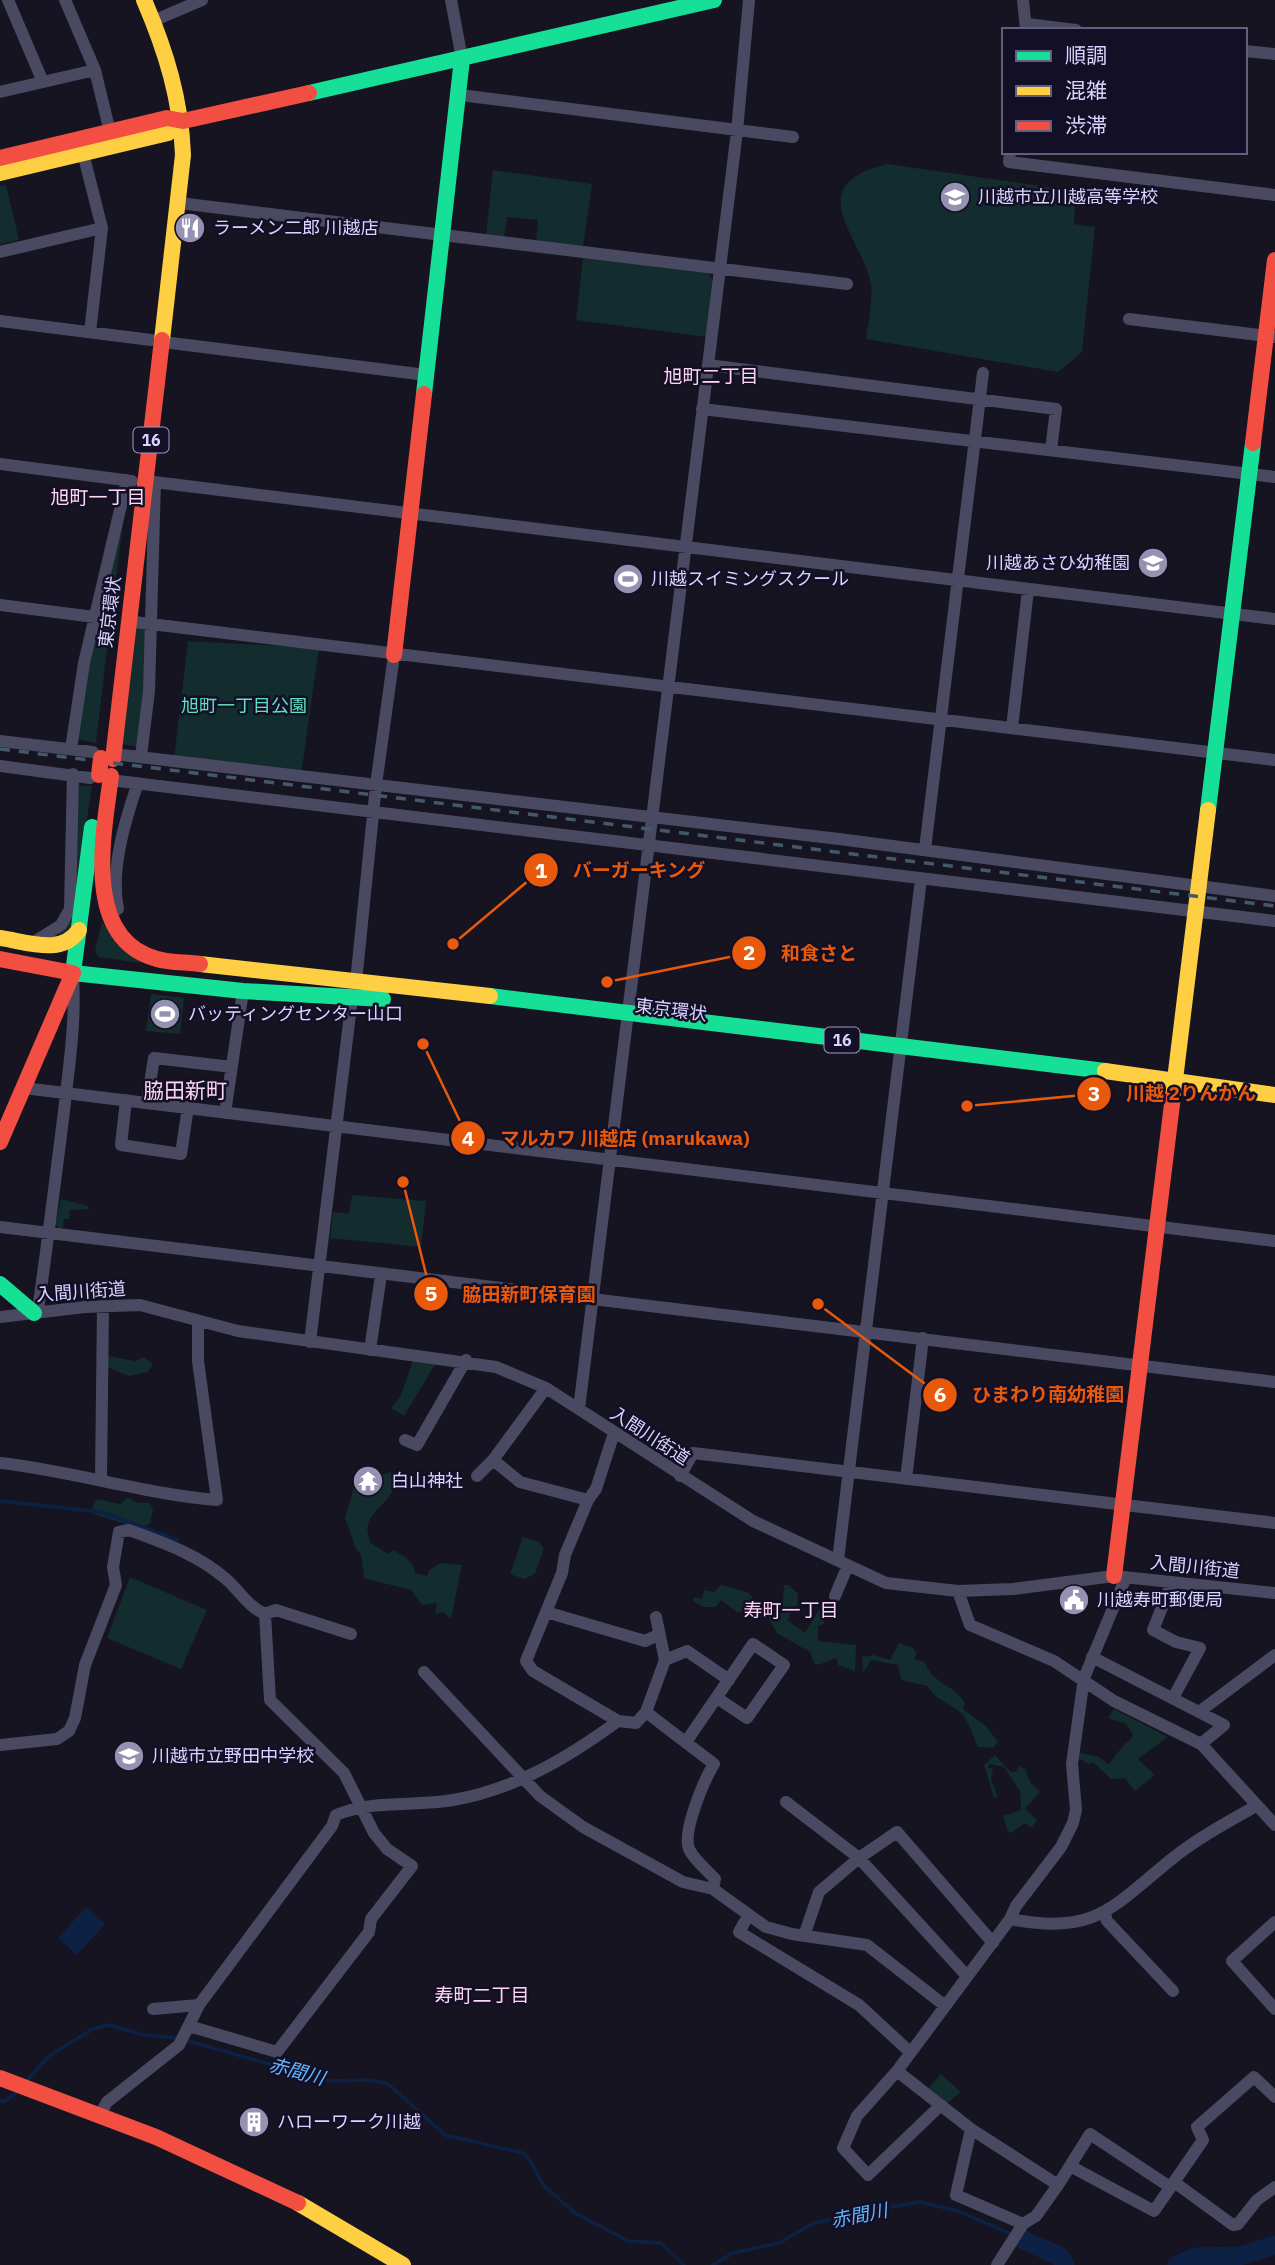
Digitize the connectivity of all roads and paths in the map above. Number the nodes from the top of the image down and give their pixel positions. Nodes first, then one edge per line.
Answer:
1 (8, 0) edge
2 (65, 0) edge
3 (127, 0) edge
4 (144, 0) edge
5 (202, 0) edge
6 (451, 0) edge
7 (714, 0) edge
8 (749, 0) edge
9 (1023, 0) edge
10 (153, 21) junction
11 (1027, 27) edge
12 (1247, 51) edge
13 (1275, 54) edge
14 (462, 59) junction
15 (95, 70) junction
16 (43, 82) junction
17 (0, 92) edge
18 (460, 95) junction
19 (183, 121) junction
20 (167, 125) junction
21 (737, 131) junction
22 (110, 132) junction
23 (793, 137) dead end
24 (83, 153) junction
25 (1010, 154) edge
26 (0, 158) edge
27 (0, 173) edge
28 (1275, 195) edge
29 (179, 203) junction
30 (102, 228) junction
31 (444, 235) junction
32 (0, 252) edge
33 (1275, 260) edge
34 (718, 269) junction
35 (846, 284) dead end
36 (1129, 319) dead end
37 (0, 321) edge
38 (90, 332) junction
39 (1270, 336) edge
40 (157, 341) junction
41 (708, 365) junction
42 (984, 373) dead end
43 (426, 375) junction
44 (979, 400) junction
45 (702, 409) junction
46 (975, 441) junction
47 (1051, 450) junction
48 (0, 464) edge
49 (1250, 474) junction
50 (1275, 477) edge
51 (141, 481) junction
52 (409, 514) junction
53 (685, 549) junction
54 (957, 581) junction
55 (1028, 590) junction
56 (0, 605) edge
57 (1234, 613) junction
58 (95, 616) junction
59 (110, 619) dead end
60 (1275, 619) edge
61 (134, 622) dead end
62 (152, 625) junction
63 (394, 655) junction
64 (667, 687) junction
65 (940, 721) junction
66 (1012, 728) junction
67 (0, 741) edge
68 (71, 749) junction
69 (1216, 752) junction
70 (141, 755) junction
71 (107, 756) junction
72 (1275, 760) edge
73 (0, 766) edge
74 (73, 774) junction
75 (105, 777) junction
76 (138, 783) junction
77 (376, 785) junction
78 (373, 812) junction
79 (653, 818) junction
80 (105, 824) junction
81 (649, 847) junction
82 (925, 849) junction
83 (921, 879) junction
84 (1197, 886) junction
85 (1275, 896) edge
86 (1195, 911) junction
87 (1275, 921) edge
88 (79, 930) junction
89 (0, 938) edge
90 (34, 942) junction
91 (0, 948) edge
92 (0, 959) edge
93 (177, 962) junction
94 (77, 965) junction
95 (408, 989) junction
96 (354, 990) junction
97 (243, 991) junction
98 (629, 1019) junction
99 (899, 1052) junction
100 (232, 1067) junction
101 (1173, 1086) junction
102 (24, 1088) junction
103 (66, 1093) junction
104 (1275, 1095) edge
105 (126, 1100) junction
106 (146, 1102) junction
107 (188, 1107) junction
108 (1275, 1108) edge
109 (225, 1113) junction
110 (337, 1127) junction
111 (0, 1142) edge
112 (611, 1160) junction
113 (883, 1193) junction
114 (0, 1227) edge
115 (1156, 1227) junction
116 (49, 1234) junction
117 (1275, 1241) edge
118 (318, 1266) junction
119 (381, 1275) junction
120 (0, 1284) edge
121 (594, 1299) junction
122 (103, 1306) junction
123 (34, 1313) junction
124 (0, 1317) edge
125 (198, 1323) junction
126 (865, 1332) junction
127 (923, 1338) junction
128 (310, 1342) junction
129 (370, 1350) junction
130 (466, 1360) junction
131 (1139, 1366) junction
132 (1275, 1382) edge
133 (546, 1388) junction
134 (579, 1409) junction
135 (614, 1433) junction
136 (405, 1440) dead end
137 (493, 1460) junction
138 (0, 1463) edge
139 (849, 1471) junction
140 (477, 1476) dead end
141 (680, 1476) junction
142 (100, 1479) junction
143 (906, 1479) junction
144 (588, 1500) junction
145 (1121, 1505) junction
146 (1275, 1523) edge
147 (843, 1563) junction
148 (1120, 1577) junction
149 (1172, 1582) junction
150 (958, 1591) junction
151 (1275, 1593) edge
152 (835, 1596) dead end
153 (546, 1612) junction
154 (265, 1614) junction
155 (656, 1617) dead end
156 (351, 1634) dead end
157 (658, 1635) junction
158 (1275, 1655) edge
159 (1092, 1657) junction
160 (665, 1660) junction
161 (424, 1672) dead end
162 (1084, 1678) junction
163 (729, 1680) junction
164 (717, 1698) junction
165 (1173, 1698) junction
166 (646, 1712) junction
167 (1199, 1712) junction
168 (618, 1721) junction
169 (685, 1742) junction
170 (1201, 1744) junction
171 (0, 1745) edge
172 (522, 1778) junction
173 (786, 1802) dead end
174 (360, 1805) junction
175 (1256, 1806) junction
176 (1275, 1825) edge
177 (859, 1858) junction
178 (713, 1889) junction
179 (1105, 1914) junction
180 (748, 1916) junction
181 (1010, 1919) junction
182 (1275, 1922) edge
183 (804, 1936) junction
184 (993, 1942) junction
185 (966, 1975) junction
186 (1173, 1991) dead end
187 (199, 2005) junction
188 (944, 2005) junction
189 (153, 2009) dead end
190 (1275, 2010) edge
191 (185, 2036) junction
192 (910, 2052) junction
193 (897, 2071) junction
194 (0, 2078) edge
195 (1275, 2097) edge
196 (941, 2105) junction
197 (101, 2113) junction
198 (971, 2129) junction
199 (1070, 2166) junction
200 (1058, 2185) junction
201 (1172, 2185) junction
202 (1275, 2187) edge
203 (1023, 2224) junction
204 (403, 2265) edge
205 (997, 2265) edge

1 - 16 street
2 - 15 street
3 - 20 main road, 東京環状 / 16
4 - 10 main road, 東京環状 / 16
5 - 10 street
6 - 14 street
7 - 14 main road
8 - 21 street
9 - 11 street
10 - 19 main road, 東京環状 / 16
12 - 13 street
14 - 18 main road
14 - 19 main road
15 - 16 street
15 - 22 street
16 - 17 street
18 - 21 street
18 - 31 main road
19 - 20 main road
19 - 29 main road, 東京環状 / 16
20 - 22 main road
20 - 24 main road
20 - 40 main road, 東京環状 / 16
21 - 23 street
21 - 34 street
22 - 26 main road
24 - 27 main road
24 - 30 street
25 - 28 street
29 - 31 street
29 - 40 main road, 東京環状 / 16
30 - 32 street
30 - 38 street
31 - 34 street
31 - 43 main road
33 - 39 main road
34 - 35 street
34 - 41 street
36 - 39 street
37 - 38 street
38 - 40 street
39 - 49 main road
40 - 43 street
40 - 51 main road, 東京環状 / 16
41 - 44 street
41 - 45 street
42 - 44 street
43 - 52 main road
44 - 46 street
44 - 47 street
45 - 46 street
45 - 53 street
46 - 47 street
46 - 54 street
47 - 49 street
48 - 51 street
49 - 50 street
49 - 57 main road
51 - 52 street
51 - 58 street
51 - 62 street
51 - 71 main road, 東京環状 / 16
52 - 53 street
52 - 63 main road
53 - 54 street
53 - 64 street
54 - 55 street
54 - 65 street
55 - 57 street
55 - 66 street
56 - 58 street
57 - 60 street
57 - 69 main road
58 - 59 street
58 - 68 street
61 - 62 street
62 - 63 street
62 - 70 street
63 - 64 street
63 - 77 street
64 - 65 street
64 - 79 street
65 - 66 street
65 - 82 street
66 - 69 street
67 - 68 street
68 - 71 street
69 - 72 street
69 - 84 main road
70 - 71 street
70 - 77 street
71 - 75 main road, 東京環状 / 16
73 - 74 street
74 - 75 street
74 - 90 street
75 - 76 street
75 - 80 main road, 東京環状 / 16
75 - 88 main road, 東京環状 / 16
76 - 78 street
76 - 93 street
77 - 78 street
77 - 79 street
78 - 81 street
78 - 96 street
79 - 81 street
79 - 82 street
80 - 93 main road, 東京環状 / 16
80 - 94 main road
81 - 83 street
81 - 98 street
82 - 84 street
83 - 86 street
83 - 99 street
84 - 85 street
84 - 86 main road
86 - 87 street
86 - 101 main road
88 - 90 main road
88 - 94 main road, 東京環状 / 16
89 - 90 main road
91 - 94 main road
92 - 94 main road
93 - 96 main road, 東京環状 / 16
94 - 95 main road, 東京環状 / 16
94 - 97 main road, 東京環状 / 16
94 - 102 main road
94 - 103 street
95 - 96 main road, 東京環状 / 16
95 - 98 main road, 東京環状 / 16
96 - 97 main road, 東京環状 / 16
96 - 98 main road, 東京環状 / 16
96 - 110 street
97 - 100 street
98 - 99 main road, 東京環状 / 16
98 - 112 street
99 - 101 main road, 東京環状 / 16
99 - 113 street
100 - 106 street
100 - 109 street
101 - 104 main road, 東京環状 / 16
101 - 108 main road, 東京環状 / 16
101 - 115 main road
102 - 103 street
102 - 111 main road
103 - 105 street
103 - 116 street
105 - 106 street
105 - 107 street
106 - 107 street
107 - 109 street
109 - 110 street
110 - 112 street
110 - 118 street
112 - 113 street
112 - 121 street
113 - 115 street
113 - 126 street
114 - 116 street
115 - 117 street
115 - 131 main road
116 - 118 street
116 - 123 street
118 - 119 street
118 - 128 street
119 - 121 street
119 - 129 street
120 - 123 main road
121 - 126 street
121 - 134 street
122 - 123 street, 入間川街道
122 - 125 street, 入間川街道
122 - 142 street
123 - 124 street, 入間川街道
125 - 128 street, 入間川街道
125 - 142 street
126 - 127 street
126 - 139 street
127 - 131 street
127 - 143 street
128 - 129 street, 入間川街道
129 - 130 street, 入間川街道
130 - 133 street, 入間川街道
130 - 136 street
131 - 132 street
131 - 145 main road
133 - 134 street, 入間川街道
133 - 137 street
134 - 135 street, 入間川街道
135 - 141 street, 入間川街道
135 - 144 street
137 - 140 street
137 - 144 street
138 - 142 street
139 - 141 street
139 - 143 street
139 - 147 street
141 - 147 street, 入間川街道
143 - 145 street
144 - 153 street
145 - 146 street
145 - 148 main road
147 - 150 street, 入間川街道
147 - 152 street
148 - 149 street, 入間川街道
148 - 150 street, 入間川街道
148 - 159 street
149 - 151 street, 入間川街道
149 - 165 street
150 - 162 street
153 - 157 street
153 - 168 street
154 - 156 street
154 - 171 street
154 - 174 street
155 - 157 street
157 - 160 street
158 - 167 street
159 - 162 street
159 - 165 street
160 - 163 street
160 - 166 street
161 - 172 street
162 - 170 street
162 - 181 street
163 - 164 street
163 - 164 street
164 - 169 street
165 - 167 street
166 - 168 street
166 - 169 street
167 - 170 street
168 - 172 street
169 - 178 street
170 - 175 street
172 - 174 street
172 - 178 street
173 - 177 street
174 - 187 street
174 - 191 street
175 - 176 street
175 - 179 street
177 - 183 street
177 - 184 street
177 - 185 street
178 - 180 street
179 - 181 street
179 - 186 street
180 - 183 street
180 - 192 street
181 - 184 street
182 - 190 street
183 - 188 street
184 - 185 street
185 - 188 street
187 - 189 street
187 - 191 street
188 - 192 street
191 - 197 street
192 - 193 street
193 - 196 street
193 - 196 street
194 - 197 main road
195 - 201 street
196 - 198 street
197 - 204 main road
198 - 200 street
198 - 203 street
199 - 200 street
199 - 201 street
199 - 201 street
200 - 203 street
201 - 202 street
203 - 205 street

